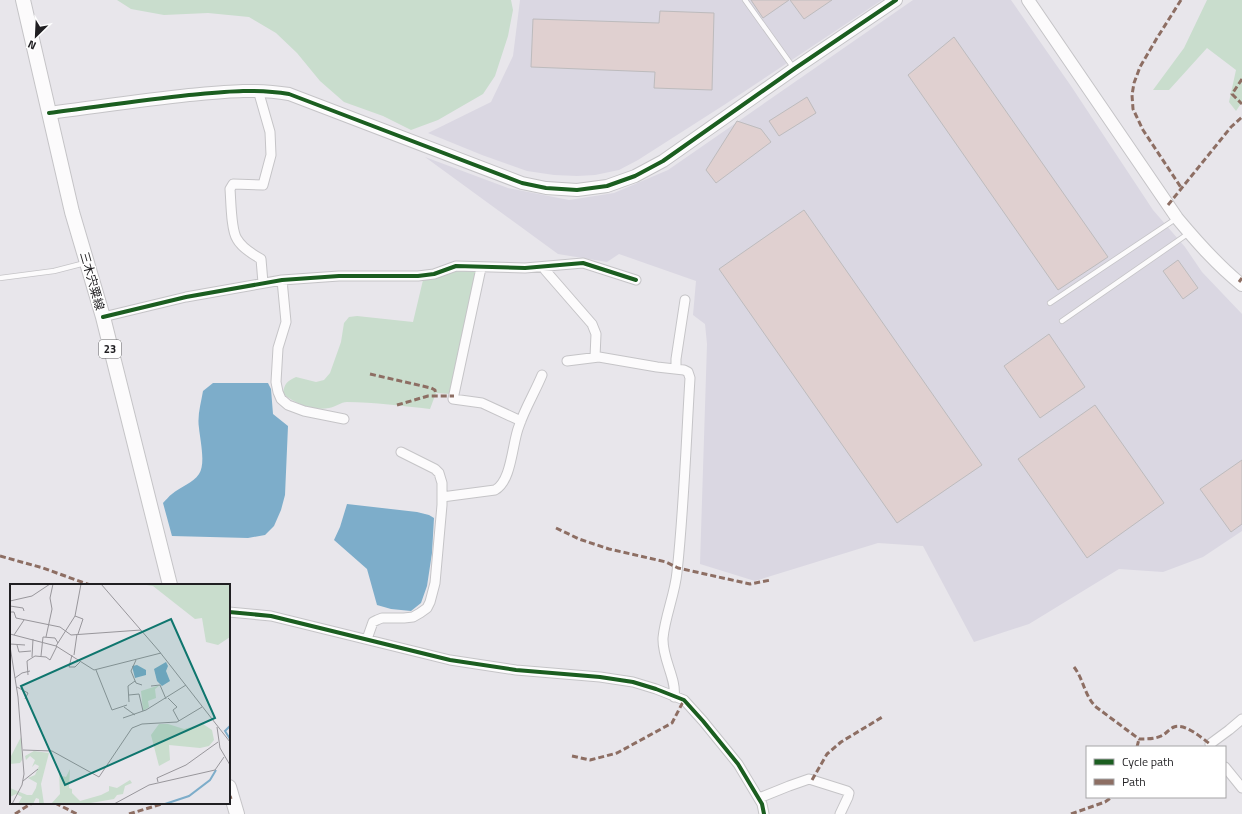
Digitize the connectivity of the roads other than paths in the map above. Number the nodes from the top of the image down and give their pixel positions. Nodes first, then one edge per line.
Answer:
1 (23, 0) edge
2 (745, 0) edge
3 (896, 0) edge
4 (1028, 0) edge
5 (794, 69) junction
6 (258, 90) junction
7 (49, 113) junction
8 (1177, 218) junction
9 (1189, 233) junction
10 (87, 263) junction
11 (545, 267) junction
12 (481, 268) junction
13 (0, 278) edge
14 (282, 280) junction
15 (636, 280) dead end
16 (263, 283) junction
17 (1242, 285) edge
18 (685, 300) dead end
19 (1050, 303) dead end
20 (103, 317) junction
21 (1062, 321) dead end
22 (595, 357) junction
23 (567, 361) dead end
24 (676, 369) junction
25 (542, 375) dead end
26 (344, 419) dead end
27 (521, 422) junction
28 (401, 452) dead end
29 (442, 497) junction
30 (170, 584) edge
31 (230, 612) edge
32 (367, 639) junction
33 (674, 697) junction
34 (1242, 719) edge
35 (1211, 746) edge
36 (1226, 768) edge
37 (1242, 788) edge
38 (230, 791) edge
39 (759, 798) junction
40 (237, 814) edge
41 (764, 814) edge
42 (840, 814) edge

1 - 7 main road, 三木宍粟線 / 23
2 - 5 lane
3 - 5 street
4 - 8 street
5 - 6 street
6 - 7 street
6 - 16 street
7 - 10 main road, 三木宍粟線 / 23
8 - 9 street
8 - 19 lane
9 - 17 street
9 - 21 lane
10 - 13 lane
10 - 20 main road, 三木宍粟線 / 23
11 - 12 street
11 - 15 street
11 - 22 street
12 - 14 street
12 - 27 street
14 - 16 street
14 - 26 street
16 - 20 street
18 - 24 street
20 - 30 main road, 三木宍粟線 / 23
22 - 23 street
22 - 24 street
24 - 33 street
25 - 27 street
27 - 29 street
28 - 29 street
29 - 32 street
31 - 32 street
32 - 33 street
33 - 39 street
34 - 35 street
36 - 37 street
38 - 40 main road
39 - 41 street
39 - 42 street

